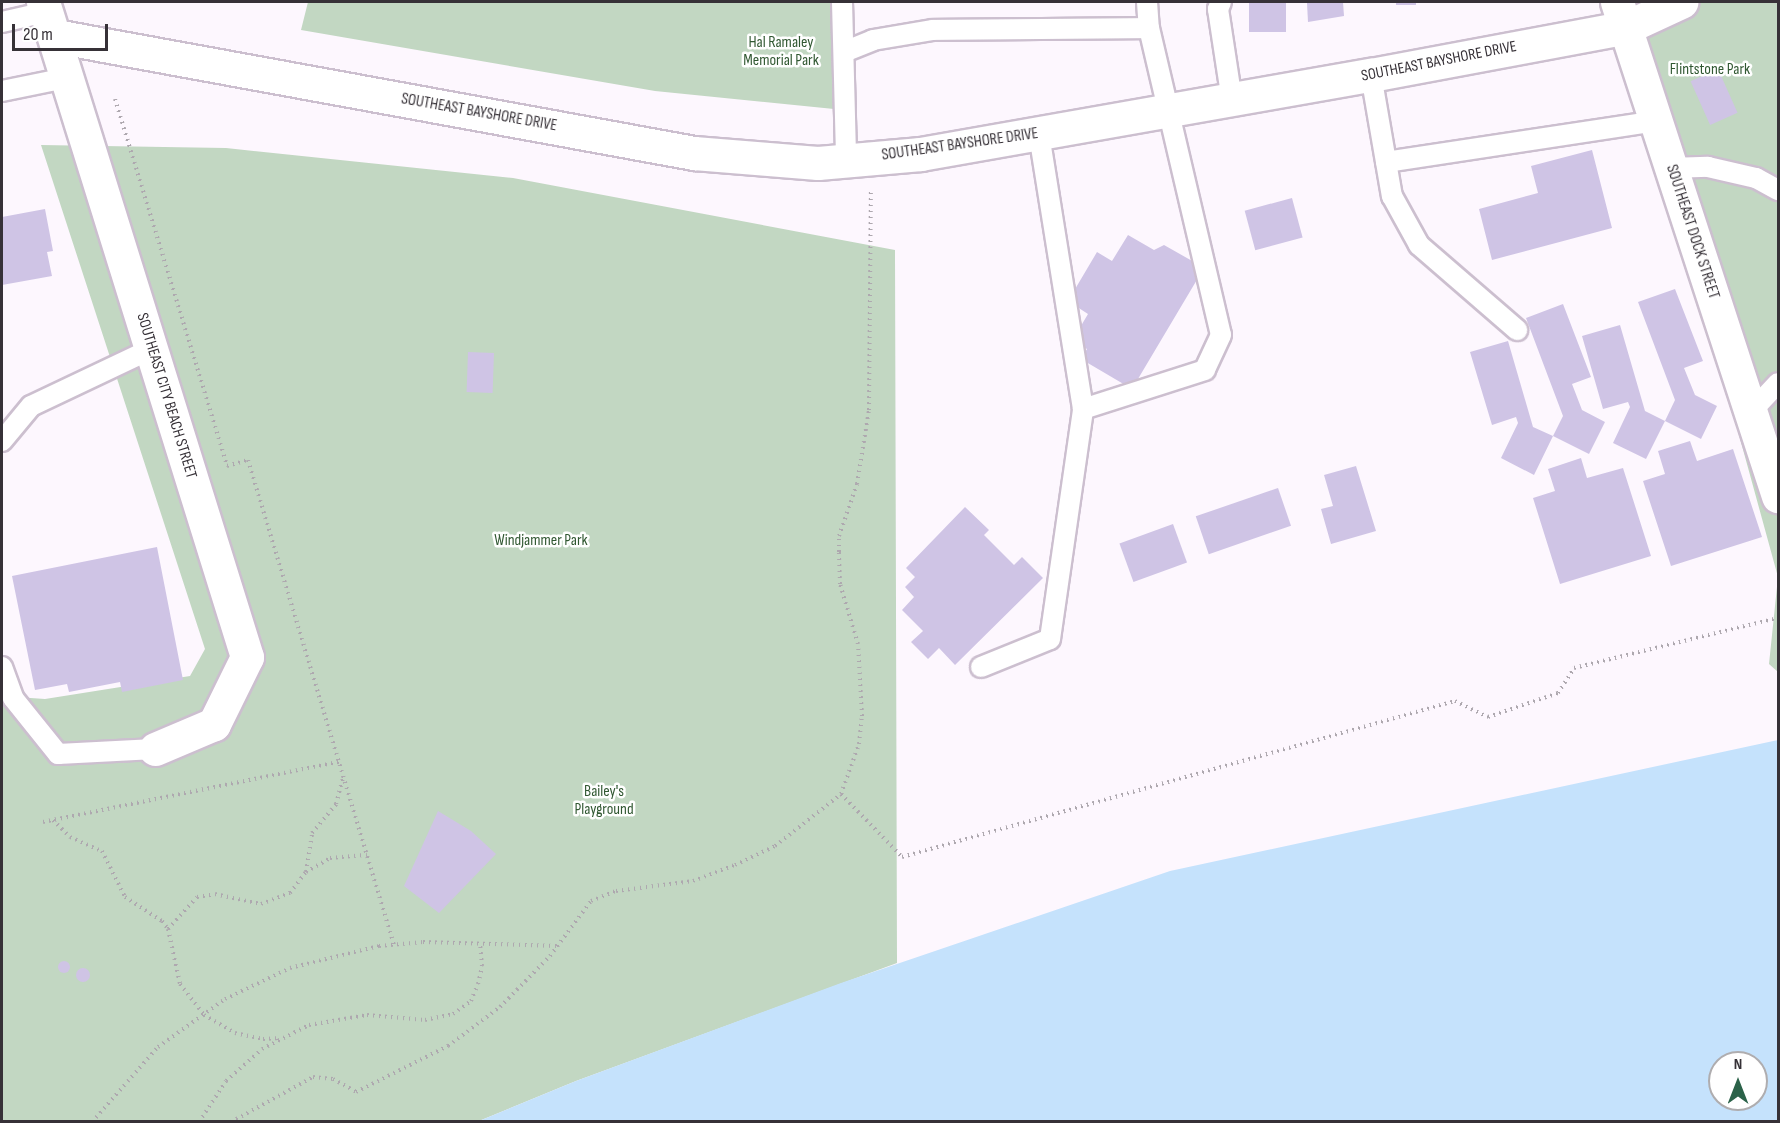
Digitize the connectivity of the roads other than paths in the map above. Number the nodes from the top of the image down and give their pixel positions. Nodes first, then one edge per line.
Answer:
1 (842, 2) edge
2 (1147, 2) edge
3 (1221, 2) edge
4 (1682, 2) edge
5 (1622, 14) edge
6 (48, 16) edge
7 (2, 22) edge
8 (1149, 28) junction
9 (844, 52) junction
10 (1371, 75) junction
11 (66, 78) junction
12 (2, 91) edge
13 (1232, 101) junction
14 (1169, 111) junction
15 (1656, 121) junction
16 (1039, 134) junction
17 (859, 159) junction
18 (1386, 162) junction
19 (1670, 168) junction
20 (1779, 190) edge
21 (1517, 330) dead end
22 (151, 349) junction
23 (1779, 383) edge
24 (1083, 409) junction
25 (1749, 414) junction
26 (2, 441) edge
27 (1779, 496) edge
28 (2, 667) edge
29 (981, 667) dead end
30 (155, 749) joint

1 - 9 lane
2 - 8 lane
3 - 13 lane
4 - 5 street, SOUTHEAST BAYSHORE DRIVE
5 - 10 street, SOUTHEAST BAYSHORE DRIVE
5 - 15 street, SOUTHEAST DOCK STREET
6 - 7 lane
6 - 11 street, SOUTHEAST CITY BEACH STREET
6 - 17 street, SOUTHEAST BAYSHORE DRIVE
8 - 9 lane
8 - 14 lane
9 - 17 lane
10 - 13 street, SOUTHEAST BAYSHORE DRIVE
10 - 18 lane
11 - 12 lane
11 - 22 street, SOUTHEAST CITY BEACH STREET
13 - 14 street, SOUTHEAST BAYSHORE DRIVE
14 - 16 street, SOUTHEAST BAYSHORE DRIVE
14 - 24 lane
15 - 18 lane
15 - 19 street, SOUTHEAST DOCK STREET
16 - 17 street, SOUTHEAST BAYSHORE DRIVE
16 - 24 lane
18 - 21 lane
19 - 20 lane
19 - 25 street, SOUTHEAST DOCK STREET
22 - 26 lane
22 - 30 street, SOUTHEAST CITY BEACH STREET
23 - 25 lane
24 - 29 lane
25 - 27 street, SOUTHEAST DOCK STREET
28 - 30 lane

